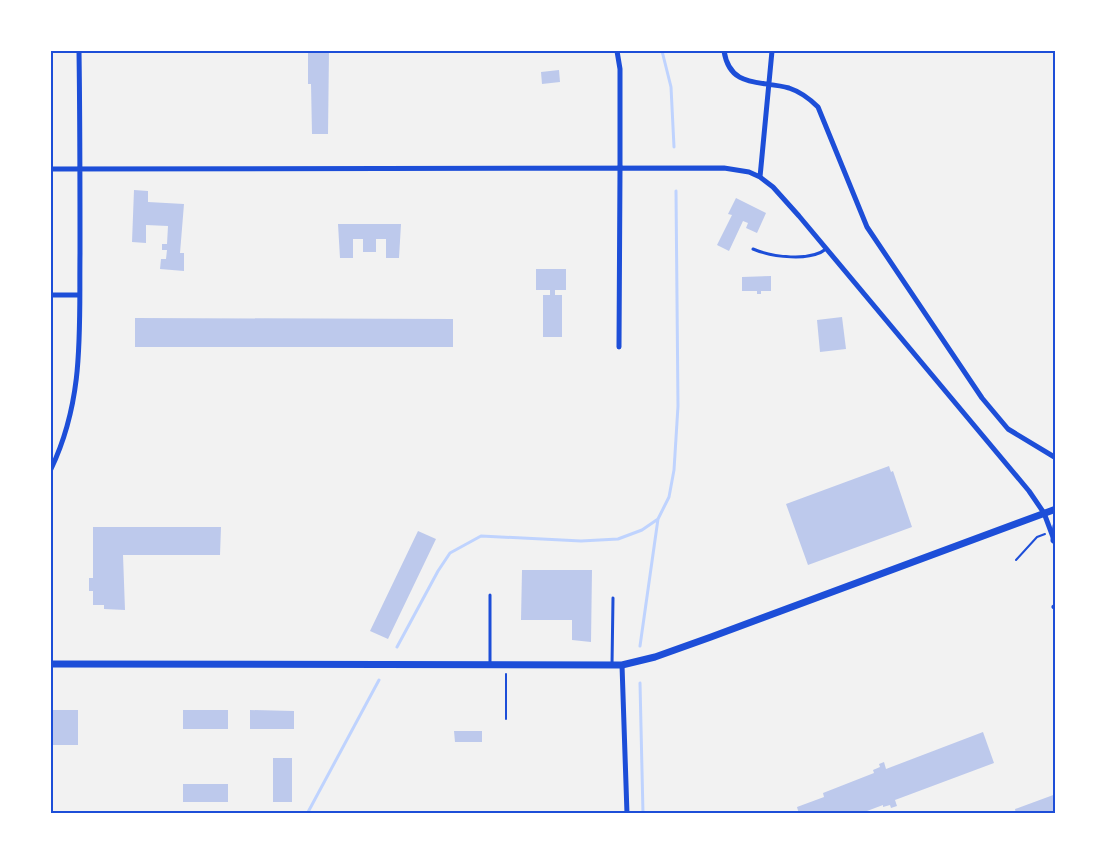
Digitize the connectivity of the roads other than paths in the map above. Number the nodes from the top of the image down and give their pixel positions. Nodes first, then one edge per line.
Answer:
1 (79, 51) edge
2 (618, 51) edge
3 (724, 51) edge
4 (772, 51) edge
5 (769, 85) junction
6 (51, 168) edge
7 (80, 168) junction
8 (620, 170) junction
9 (760, 177) junction
10 (754, 249) dead end
11 (826, 249) junction
12 (51, 295) edge
13 (79, 296) junction
14 (619, 347) dead end
15 (1056, 458) edge
16 (51, 469) edge
17 (1056, 509) edge
18 (1044, 513) junction
19 (1054, 529) edge
20 (1055, 542) edge
21 (490, 595) dead end
22 (613, 598) dead end
23 (51, 664) edge
24 (622, 665) junction
25 (490, 666) junction
26 (612, 666) junction
27 (627, 814) edge

1 - 7 street
2 - 8 street
3 - 5 street
4 - 5 street
5 - 9 street
5 - 15 street
6 - 7 street
7 - 8 street
7 - 13 street
8 - 9 street
8 - 14 street
9 - 11 street
10 - 11 lane
11 - 18 street
12 - 13 street
13 - 16 street
17 - 18 street
18 - 19 street
18 - 24 street
19 - 20 street
21 - 25 lane
22 - 26 lane
23 - 25 street
24 - 26 street
24 - 27 street
25 - 26 street

